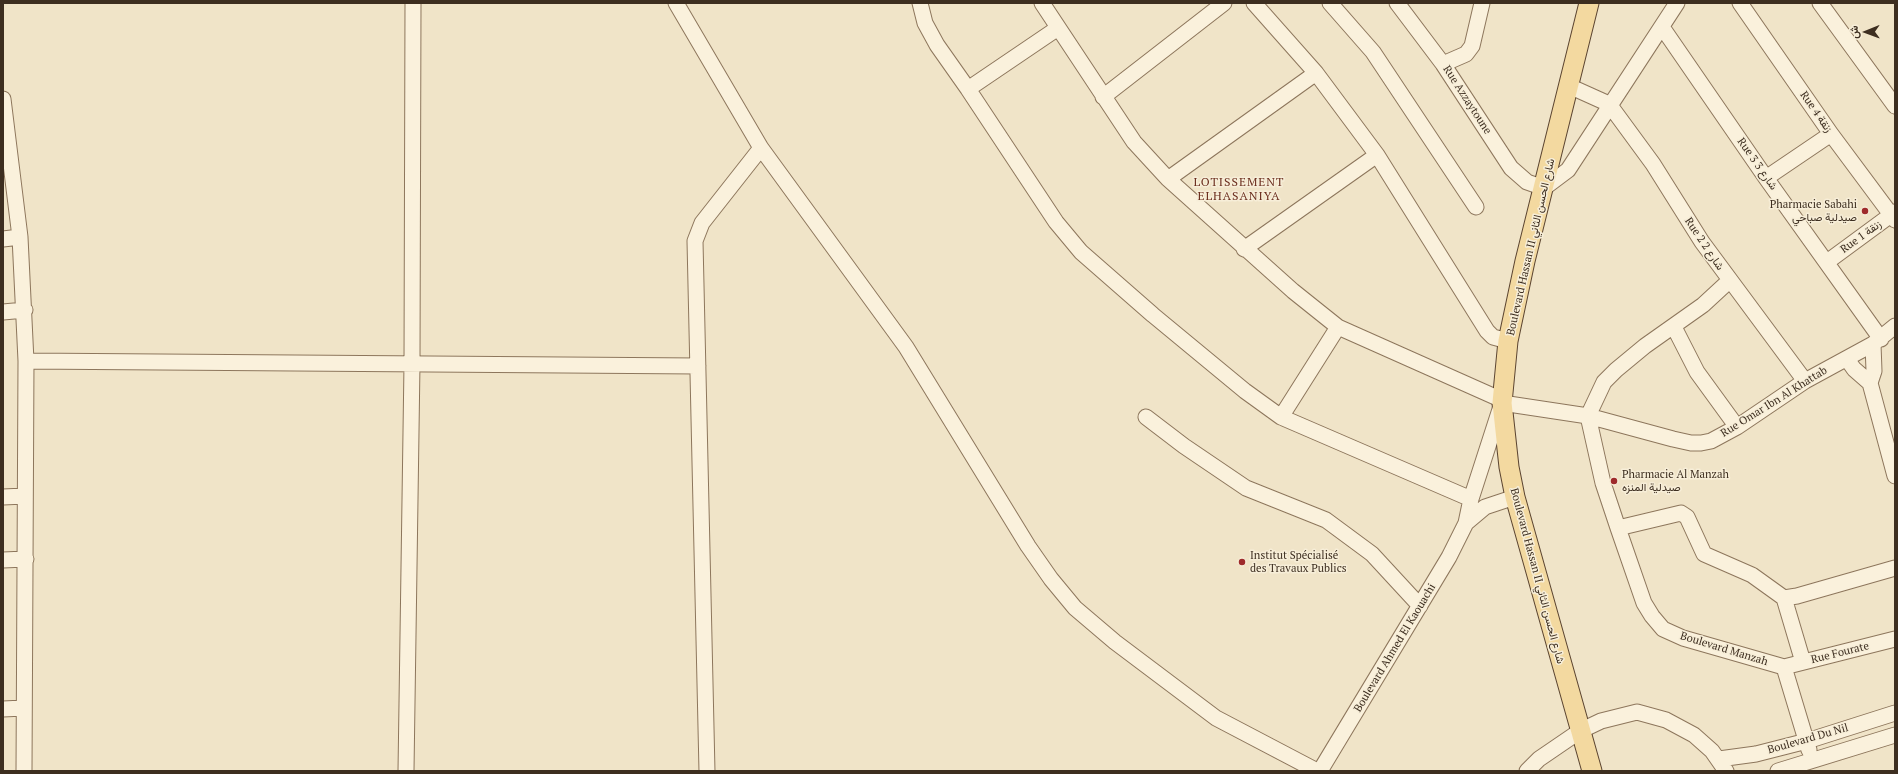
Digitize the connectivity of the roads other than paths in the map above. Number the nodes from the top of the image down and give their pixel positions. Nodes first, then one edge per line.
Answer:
1 (413, 3) edge
2 (676, 3) edge
3 (920, 3) edge
4 (1224, 3) edge
5 (1254, 3) edge
6 (1330, 3) edge
7 (1397, 3) edge
8 (1482, 3) edge
9 (1589, 3) edge
10 (1677, 3) edge
11 (1740, 3) edge
12 (1820, 3) edge
13 (1046, 5) edge
14 (1662, 27) junction
15 (1058, 28) junction
16 (1443, 64) junction
17 (1316, 73) junction
18 (1569, 86) junction
19 (968, 89) junction
20 (1103, 97) junction
21 (3, 99) edge
22 (1610, 104) junction
23 (1895, 106) edge
24 (1831, 134) junction
25 (760, 148) junction
26 (1377, 155) junction
27 (8, 173) edge
28 (1766, 178) junction
29 (1168, 180) junction
30 (1544, 188) junction
31 (1476, 207) dead end
32 (1894, 216) edge
33 (20, 237) junction
34 (3, 239) edge
35 (1244, 249) junction
36 (1827, 262) junction
37 (1729, 281) junction
38 (25, 310) junction
39 (3, 312) edge
40 (1895, 326) edge
41 (1338, 327) junction
42 (1674, 327) junction
43 (1508, 341) junction
44 (1877, 341) junction
45 (1847, 359) junction
46 (26, 361) junction
47 (412, 364) junction
48 (698, 366) junction
49 (1805, 381) junction
50 (1870, 383) junction
51 (1502, 401) junction
52 (1588, 416) junction
53 (1146, 417) dead end
54 (1281, 417) junction
55 (1737, 427) junction
56 (1895, 476) edge
57 (25, 496) junction
58 (3, 497) edge
59 (1515, 497) junction
60 (1471, 499) junction
61 (1466, 523) junction
62 (1618, 528) junction
63 (26, 559) junction
64 (3, 560) edge
65 (1895, 568) edge
66 (1784, 598) junction
67 (1420, 606) junction
68 (1895, 639) edge
69 (1803, 662) junction
70 (1784, 667) junction
71 (24, 708) junction
72 (3, 709) edge
73 (1895, 713) edge
74 (1580, 731) junction
75 (1895, 735) edge
76 (1807, 741) junction
77 (1722, 765) edge
78 (1814, 766) edge
79 (24, 771) edge
80 (406, 771) edge
81 (707, 771) edge
82 (1317, 771) edge
83 (1320, 771) edge
84 (1527, 771) edge
85 (1592, 771) edge
86 (1778, 771) edge

1 - 47 street
2 - 25 street
3 - 19 street
4 - 20 street
5 - 17 street
6 - 31 street
7 - 16 street, Rue Azzaytoune
8 - 16 street
9 - 18 main road, Boulevard Hassan II شارع الحسن الثاني
10 - 14 street
11 - 24 street, Rue 4 زنقة
12 - 23 street
13 - 15 street, Rue Omar Ibn Al Khattab
14 - 22 street
14 - 28 street, Rue 3 شارع 3
15 - 19 street
15 - 20 street, Rue Omar Ibn Al Khattab
16 - 30 street, Rue Azzaytoune
17 - 26 street
17 - 29 street
18 - 22 street
18 - 30 main road, Boulevard Hassan II شارع الحسن الثاني
19 - 54 street
20 - 29 street, Rue Omar Ibn Al Khattab
21 - 27 street
22 - 30 street
22 - 37 street, Rue 2 شارع 2
24 - 28 street
24 - 32 street, Rue 4 زنقة
25 - 48 street
25 - 82 street
26 - 35 street
26 - 43 street
27 - 33 street
28 - 36 street, Rue 3 شارع 3
29 - 35 street, Rue Omar Ibn Al Khattab
30 - 43 main road, Boulevard Hassan II شارع الحسن الثاني
32 - 36 street, Rue 1 زنقة
33 - 34 street
33 - 38 street
35 - 41 street, Rue Omar Ibn Al Khattab
36 - 44 street, Rue 3 شارع 3
37 - 42 street
37 - 49 street, Rue 2 شارع 2
38 - 39 street
38 - 46 street
40 - 44 street, Rue Omar Ibn Al Khattab
41 - 51 street, Rue Omar Ibn Al Khattab
41 - 54 street
42 - 52 street
42 - 55 street
43 - 51 main road, Boulevard Hassan II شارع الحسن الثاني
44 - 45 street, Rue Omar Ibn Al Khattab
44 - 50 street
45 - 49 street, Rue Omar Ibn Al Khattab
45 - 50 street
46 - 47 street
46 - 57 street
47 - 48 street
47 - 80 street
48 - 81 street
49 - 55 street, Rue Omar Ibn Al Khattab
50 - 56 street
51 - 52 street, Rue Omar Ibn Al Khattab
51 - 59 main road, Boulevard Hassan II شارع الحسن الثاني
51 - 60 street, Boulevard Ahmed El Kaouachi
52 - 55 street, Rue Omar Ibn Al Khattab
52 - 62 street, Boulevard Manzah
53 - 67 street
54 - 60 street
57 - 58 street
57 - 63 street
59 - 61 street, Boulevard Ahmed El Kaouachi
59 - 74 main road, Boulevard Hassan II شارع الحسن الثاني
60 - 61 street, Boulevard Ahmed El Kaouachi
61 - 67 street, Boulevard Ahmed El Kaouachi
62 - 66 street
62 - 70 street, Boulevard Manzah
63 - 64 street
63 - 71 street
65 - 66 street
66 - 69 street
67 - 83 street, Boulevard Ahmed El Kaouachi
68 - 69 street, Rue Fourate
69 - 70 street, Rue Fourate
70 - 76 street
71 - 72 street
71 - 79 street
73 - 76 street, Boulevard Du Nil
74 - 77 street
74 - 84 street
74 - 85 main road, Boulevard Hassan II شارع الحسن الثاني
75 - 78 street, Boulevard Du Nil
76 - 77 street, Boulevard Du Nil
76 - 78 street
78 - 86 street, Boulevard Du Nil

